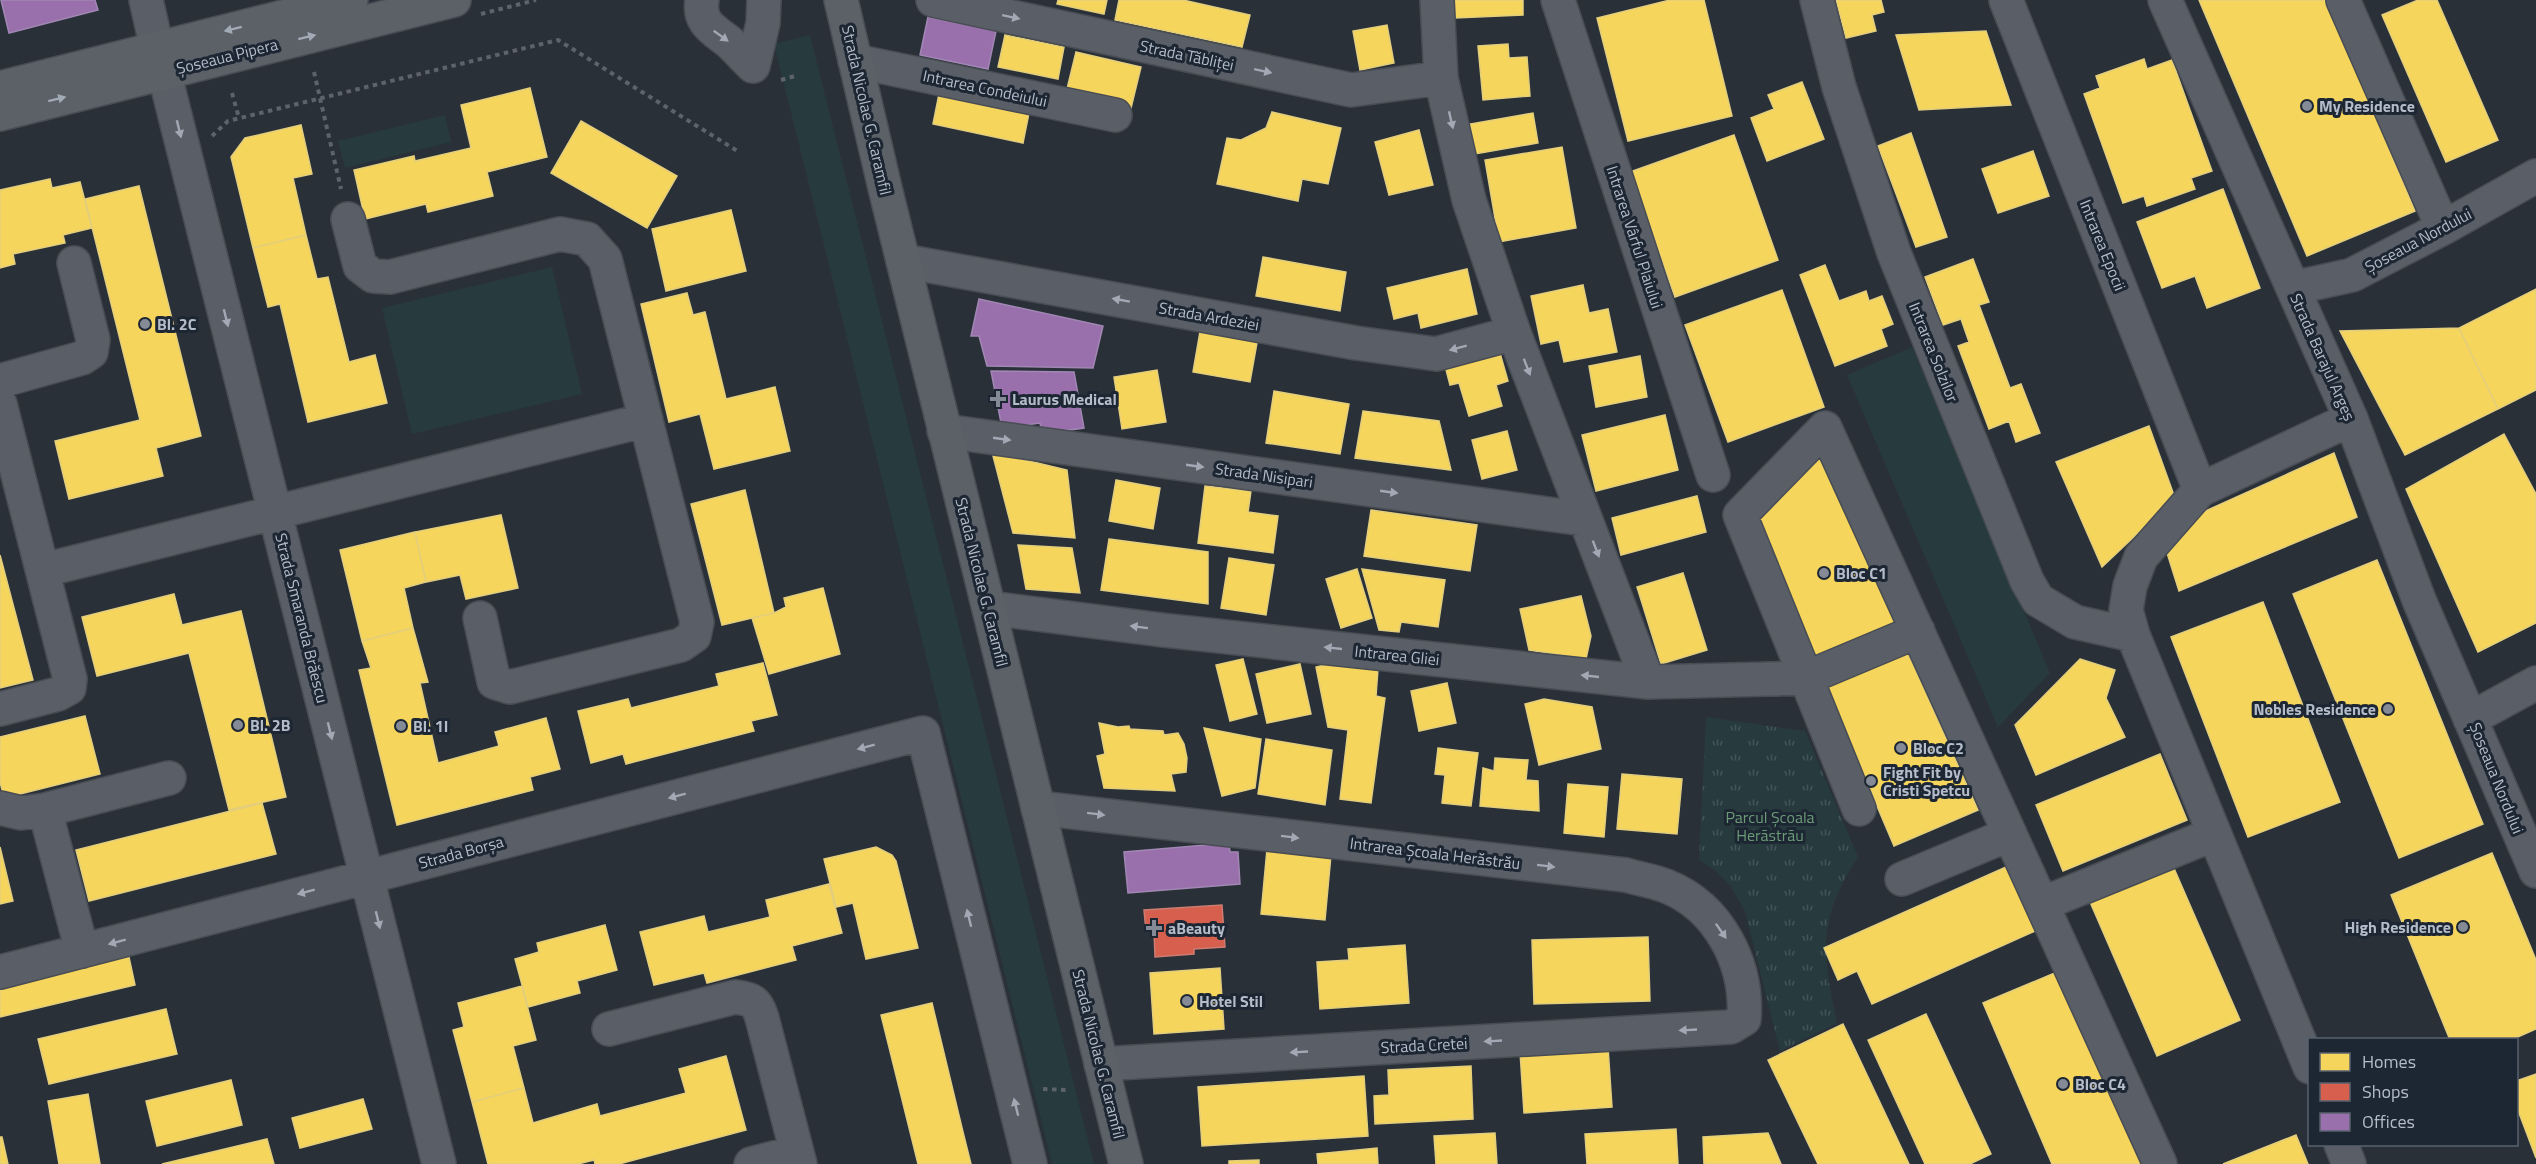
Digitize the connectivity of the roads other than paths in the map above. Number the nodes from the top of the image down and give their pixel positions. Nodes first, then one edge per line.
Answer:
1 (146, 0) edge
2 (351, 0) edge
3 (454, 0) edge
4 (702, 0) edge
5 (764, 0) edge
6 (841, 0) edge
7 (933, 0) edge
8 (1437, 0) edge
9 (1558, 0) edge
10 (1817, 0) edge
11 (2007, 0) edge
12 (2165, 0) edge
13 (2343, 0) edge
14 (161, 60) junction
15 (855, 61) junction
16 (1442, 78) junction
17 (0, 88) edge
18 (0, 114) edge
19 (1115, 115) dead end
20 (2536, 176) edge
21 (348, 219) road end
22 (2443, 228) junction
23 (903, 261) junction
24 (74, 263) dead end
25 (2293, 288) junction
26 (1514, 333) junction
27 (0, 381) edge
28 (0, 404) edge
29 (2351, 418) junction
30 (646, 420) junction
31 (944, 431) junction
32 (1713, 475) dead end
33 (2200, 490) junction
34 (275, 512) junction
35 (1584, 519) junction
36 (44, 570) junction
37 (989, 608) junction
38 (480, 618) dead end
39 (1918, 631) junction
40 (2133, 635) junction
41 (1806, 678) junction
42 (1648, 682) junction
43 (2536, 683) edge
44 (0, 709) edge
45 (2470, 718) junction
46 (169, 778) dead end
47 (0, 808) edge
48 (1038, 808) junction
49 (1858, 809) dead end
50 (45, 810) junction
51 (2010, 834) junction
52 (2214, 834) junction
53 (2536, 871) edge
54 (367, 877) junction
55 (1902, 879) dead end
56 (2042, 904) junction
57 (82, 951) junction
58 (0, 972) edge
59 (1744, 1019) joint
60 (609, 1029) dead end
61 (2308, 1062) edge
62 (1101, 1064) junction
63 (2342, 1146) edge
64 (798, 1158) edge
65 (439, 1164) edge
66 (751, 1164) edge
67 (1030, 1164) edge
68 (1126, 1164) edge
69 (2160, 1164) edge
70 (2349, 1164) edge

1 - 14 street, Strada Smaranda Brăescu
2 -> 14 main road, Șoseaua Pipera
14 -> 3 main road, Șoseaua Pipera
4 -> 5 street
6 - 15 main road, Strada Nicolae G. Caramfil
7 -> 16 street, Strada Tăbliței
8 - 16 street
9 - 32 street, Intrarea Vârful Plaiului
10 - 40 street, Intrarea Solzilor
11 - 33 street, Intrarea Epocii
12 - 25 street, Strada Barajul Argeș
13 - 22 street
14 - 17 main road, Șoseaua Pipera
18 -> 14 main road, Șoseaua Pipera
14 -> 34 street, Strada Smaranda Brăescu
15 - 19 street, Intrarea Condeiului
15 - 23 main road, Strada Nicolae G. Caramfil
16 -> 26 street
20 - 22 street, Șoseaua Nordului
21 - 30 street
22 - 25 street, Șoseaua Nordului
26 -> 23 street, Strada Ardeziei
23 - 31 main road, Strada Nicolae G. Caramfil
24 - 27 street
25 - 29 street, Strada Barajul Argeș
26 -> 35 street
28 - 36 street
29 - 33 street
29 - 45 street, Strada Barajul Argeș
30 - 34 street
30 - 38 street
31 -> 35 street, Strada Nisipari
31 - 37 main road, Strada Nicolae G. Caramfil
33 - 40 street
34 - 36 street
34 -> 54 street, Strada Smaranda Brăescu
35 -> 42 street
36 - 44 street
42 -> 37 street, Intrarea Gliei
37 - 48 main road, Strada Nicolae G. Caramfil
39 - 41 street
39 - 41 street
39 - 51 street
40 - 52 street
41 - 42 street, Intrarea Gliei
41 - 49 street
43 - 45 street, Șoseaua Nordului
45 - 53 street, Șoseaua Nordului
46 - 50 street
47 - 50 street
48 -> 59 street, Intrarea Școala Herăstrău
48 - 62 main road, Strada Nicolae G. Caramfil
50 - 57 street
51 - 55 street
51 - 56 street
52 - 56 street
52 - 61 street
54 -> 57 street, Strada Borșa
54 -> 65 street, Strada Smaranda Brăescu
67 -> 54 street, Strada Borșa
56 - 69 street
57 - 58 street, Strada Borșa
59 -> 62 street, Strada Cretei
60 - 64 street
62 - 68 main road, Strada Nicolae G. Caramfil
63 - 70 street
64 - 66 street

